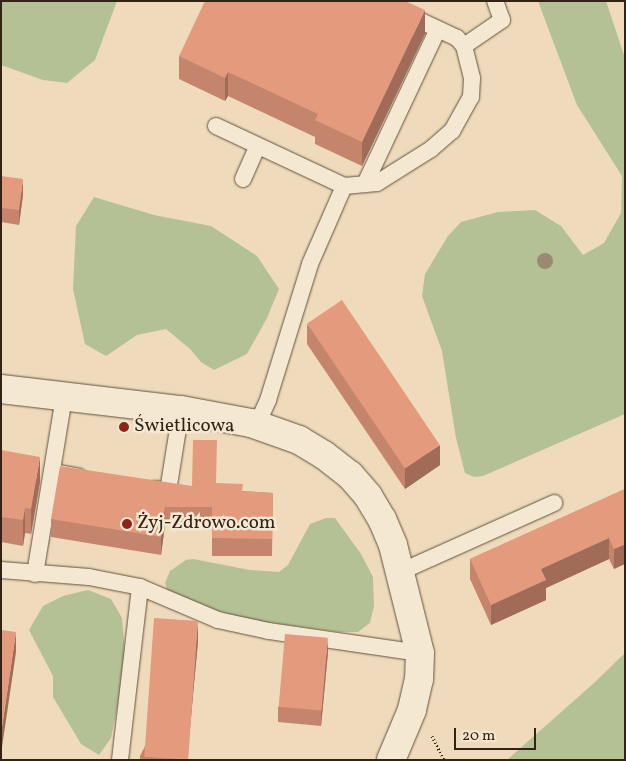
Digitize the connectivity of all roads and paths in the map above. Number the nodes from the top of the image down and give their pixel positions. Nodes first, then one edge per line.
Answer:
1 (378, 1) edge
2 (495, 1) edge
3 (438, 30) junction
4 (464, 46) junction
5 (216, 126) dead end
6 (258, 146) junction
7 (243, 179) dead end
8 (365, 184) junction
9 (344, 186) junction
10 (1, 389) edge
11 (64, 397) junction
12 (180, 410) junction
13 (257, 424) junction
14 (52, 472) junction
15 (91, 479) edge
16 (139, 486) edge
17 (554, 502) dead end
18 (1, 570) edge
19 (400, 572) junction
20 (35, 574) junction
21 (140, 587) junction
22 (420, 653) junction
23 (120, 760) edge
24 (390, 760) edge

1 - 3 lane
2 - 4 lane
3 - 4 lane
3 - 8 lane
4 - 8 lane
5 - 6 lane
6 - 7 lane
6 - 9 lane
8 - 9 lane
9 - 13 lane
10 - 11 street
11 - 12 street
11 - 14 lane
12 - 13 street
12 - 16 lane
13 - 19 street
14 - 15 lane
14 - 20 lane
17 - 19 lane
18 - 20 lane
19 - 22 street
20 - 21 lane
21 - 22 lane
21 - 23 lane
22 - 24 street

